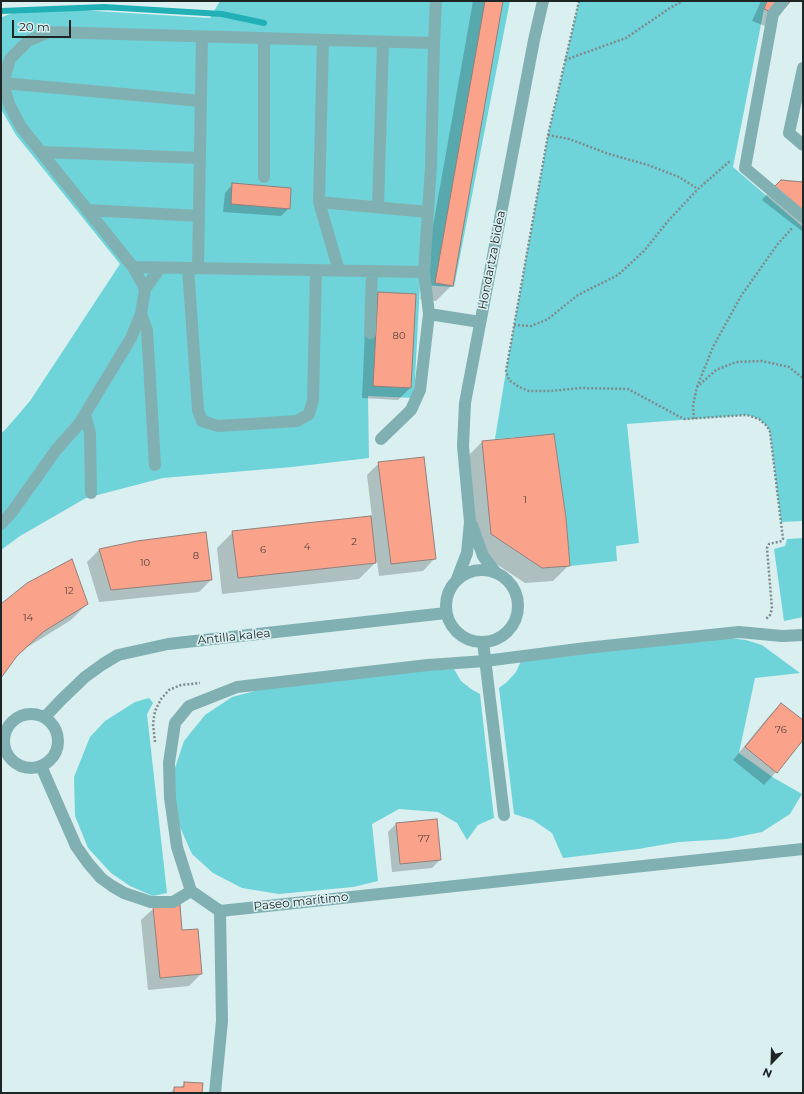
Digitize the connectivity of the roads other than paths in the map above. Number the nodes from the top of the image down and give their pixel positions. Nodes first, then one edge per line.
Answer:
1 (436, 1) edge
2 (542, 1) edge
3 (784, 1) edge
4 (202, 37) junction
5 (264, 38) junction
6 (323, 40) junction
7 (383, 42) junction
8 (434, 43) junction
9 (803, 68) edge
10 (3, 83) junction
11 (201, 101) junction
12 (803, 145) edge
13 (41, 152) junction
14 (200, 158) junction
15 (264, 177) dead end
16 (319, 202) junction
17 (378, 207) junction
18 (88, 210) junction
19 (428, 212) junction
20 (199, 216) junction
21 (803, 217) edge
22 (133, 267) junction
23 (160, 268) junction
24 (193, 268) junction
25 (316, 271) junction
26 (339, 271) junction
27 (372, 271) junction
28 (424, 272) junction
29 (145, 289) junction
30 (141, 314) junction
31 (430, 314) junction
32 (480, 322) junction
33 (370, 333) dead end
34 (85, 414) junction
35 (381, 439) dead end
36 (155, 465) dead end
37 (92, 492) dead end
38 (470, 522) junction
39 (1, 524) edge
40 (496, 573) junction
41 (457, 579) junction
42 (446, 613) junction
43 (803, 634) edge
44 (483, 642) junction
45 (485, 661) junction
46 (45, 717) junction
47 (3, 731) edge
48 (41, 766) junction
49 (504, 815) dead end
50 (803, 849) edge
51 (191, 892) junction
52 (220, 911) junction
53 (215, 1093) edge

1 - 8 street
2 - 32 street, Hondartza bidea
3 - 21 street
4 - 5 street
4 - 10 street
4 - 11 street
5 - 6 street
5 - 15 street
6 - 7 street
6 - 16 street
7 - 8 street
7 - 17 street
8 - 19 street
9 - 12 street
10 - 11 street
10 - 13 street
11 - 14 street
13 - 14 street
13 - 18 street
14 - 20 street
16 - 17 street
16 - 26 street
17 - 19 street
18 - 20 street
18 - 22 street
19 - 28 street
20 - 24 street
22 - 23 street
22 - 29 street
23 - 24 street
23 - 29 street
24 - 25 street
24 - 25 street
25 - 26 street
26 - 27 street
27 - 28 street
27 - 33 street
28 - 31 street
29 - 30 street
30 - 34 street
30 - 36 street
31 - 32 street
31 - 35 street
32 - 38 street, Hondartza bidea
34 - 37 street
34 - 39 street
38 - 40 street
38 - 41 street
40 - 41 street
40 - 44 street
41 - 42 street
42 - 44 street
42 - 46 street, Antilla kalea
43 - 45 street
44 - 45 street
45 - 49 street
45 - 51 street
46 - 47 street
46 - 48 street
47 - 48 street
48 - 51 street
50 - 52 street, Paseo marítimo
51 - 52 street
52 - 53 street

